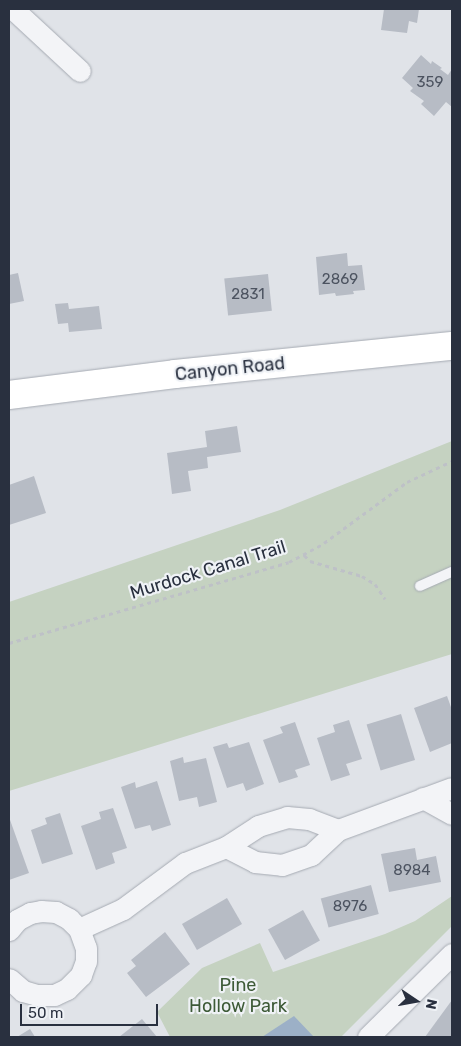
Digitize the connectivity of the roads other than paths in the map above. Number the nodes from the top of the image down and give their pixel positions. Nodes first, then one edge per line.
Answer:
1 (13, 9) edge
2 (80, 71) dead end
3 (452, 346) edge
4 (9, 395) edge
5 (452, 572) edge
6 (420, 586) dead end
7 (452, 788) edge
8 (424, 798) junction
9 (452, 814) edge
10 (338, 830) junction
11 (226, 847) junction
12 (79, 929) junction
13 (9, 930) edge
14 (452, 954) edge
15 (9, 980) edge
16 (368, 1037) edge

1 - 2 street
3 - 4 main road, Canyon Road
5 - 6 lane
7 - 8 street
8 - 9 street
8 - 10 street
10 - 11 street
10 - 11 street
11 - 12 street
12 - 13 street
12 - 15 street
14 - 16 street

